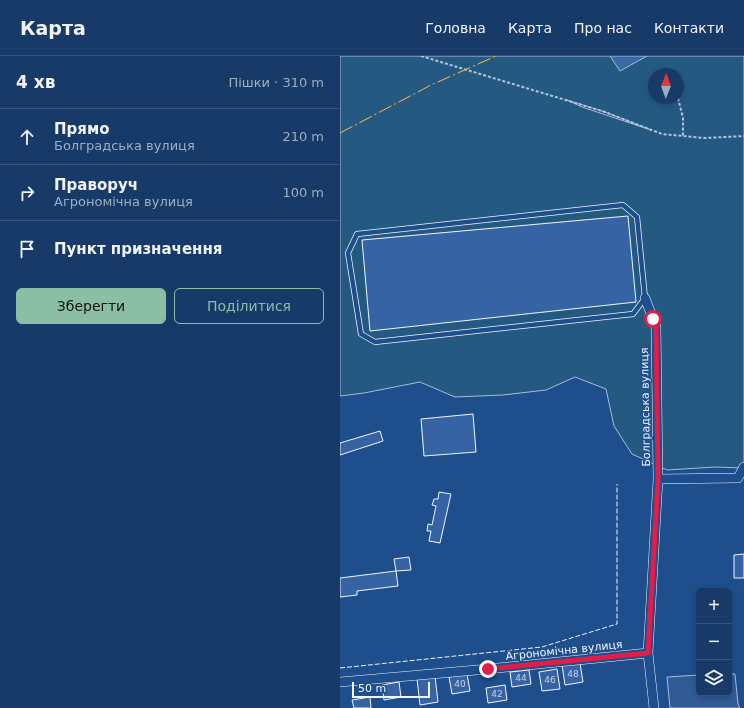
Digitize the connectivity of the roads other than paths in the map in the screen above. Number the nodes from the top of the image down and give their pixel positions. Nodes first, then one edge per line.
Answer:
1 (645, 298) junction
2 (744, 467) edge
3 (658, 479) junction
4 (741, 480) edge
5 (648, 653) junction
6 (340, 682) edge
7 (654, 708) edge

1 - 1 lane, Болградська вулиця
1 - 3 street, Болградська вулиця
2 - 4 street, Болградська вулиця
3 - 4 street, Болградська вулиця
3 - 5 street, Болградська вулиця
5 - 6 street, Агрономічна вулиця
5 - 7 street, Болградська вулиця

